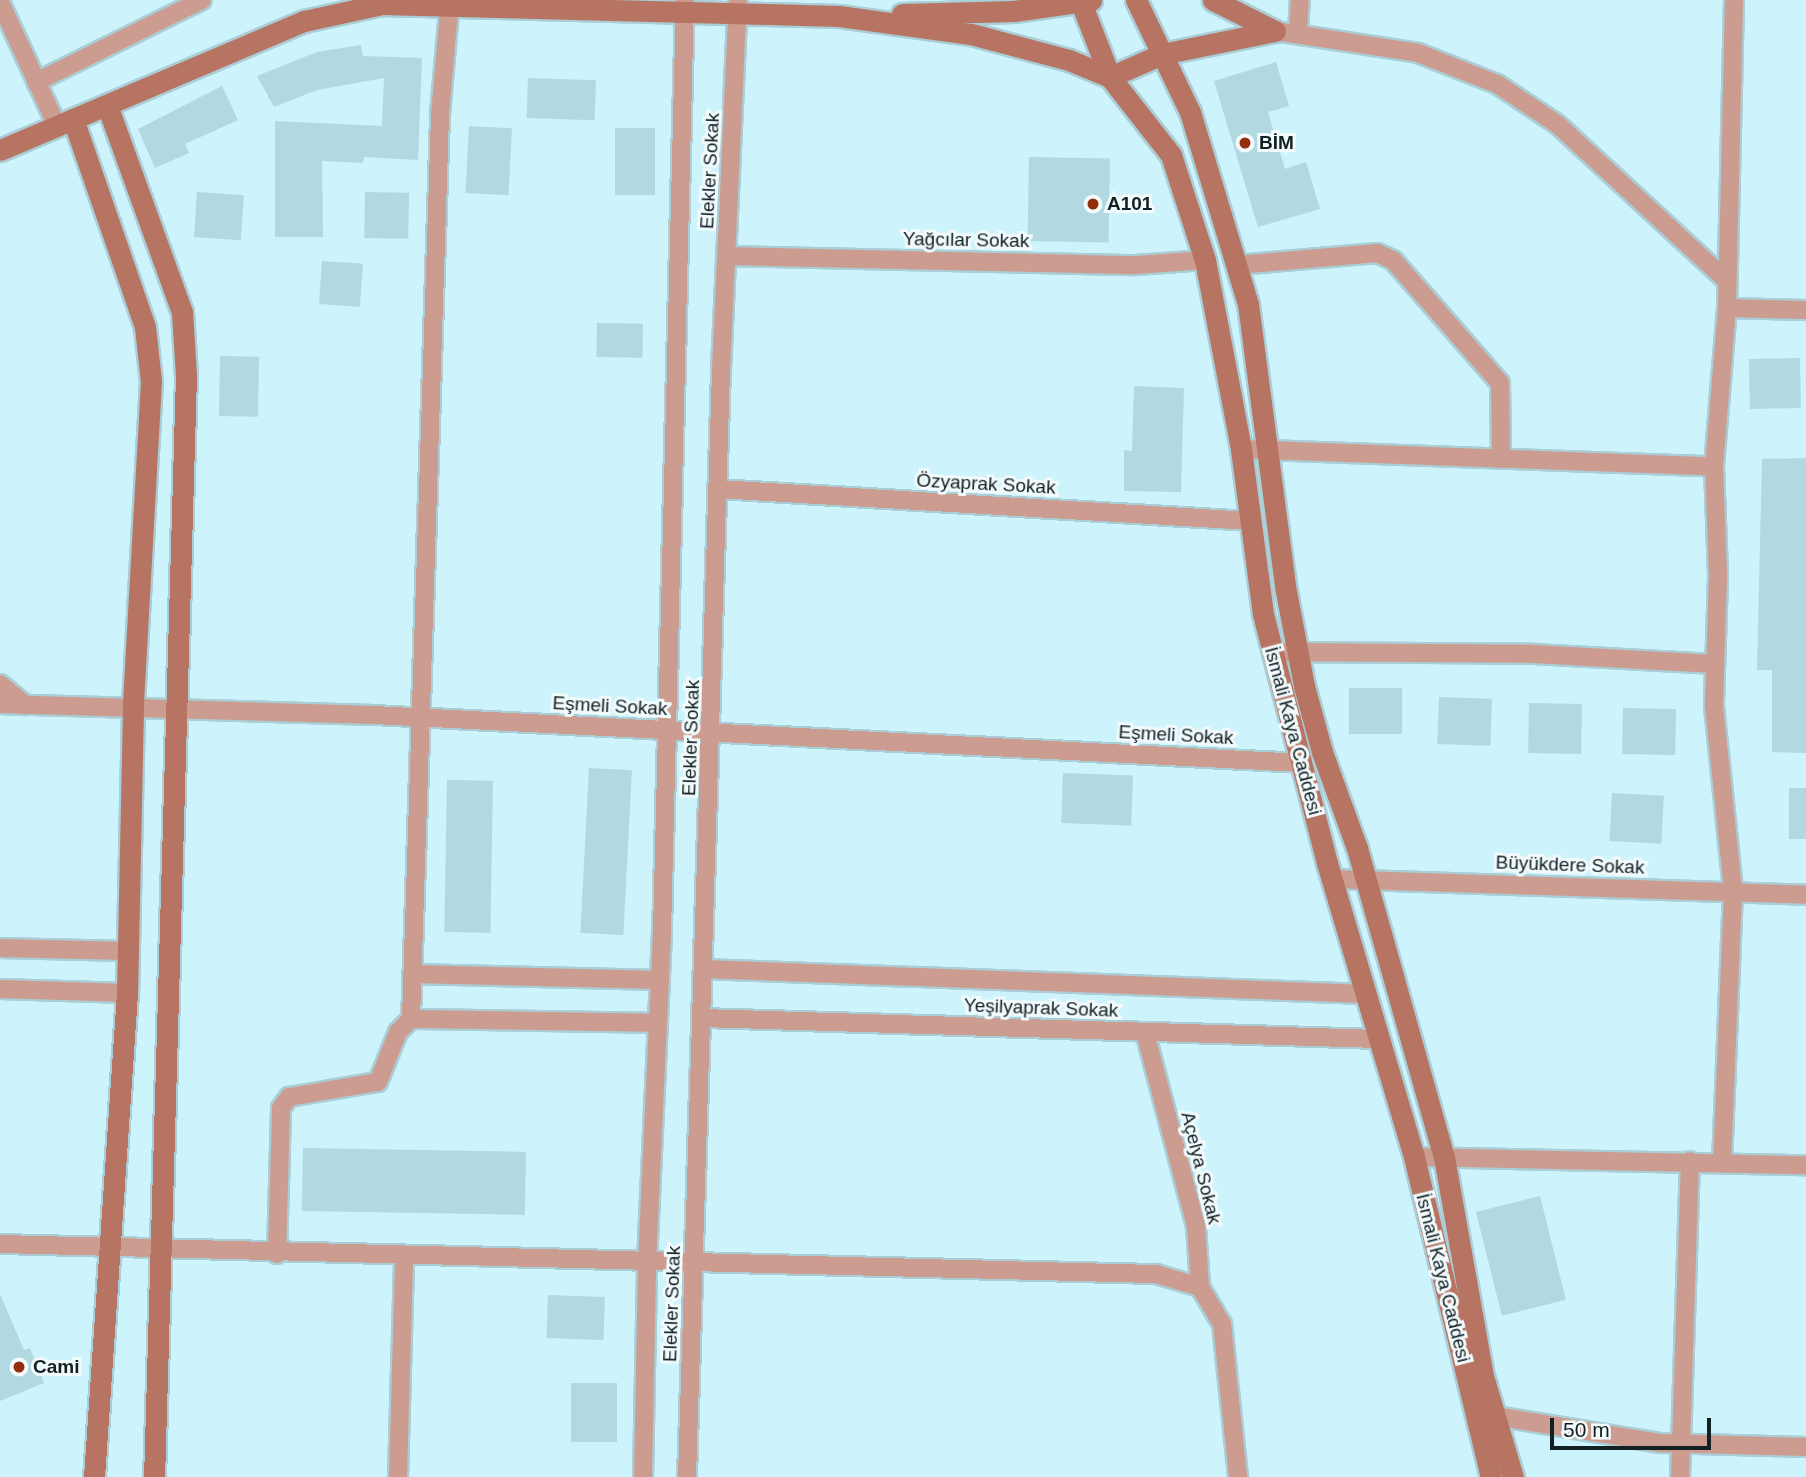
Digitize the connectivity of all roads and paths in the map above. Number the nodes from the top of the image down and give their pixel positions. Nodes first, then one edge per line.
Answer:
1 (202, 0) edge
2 (1136, 0) edge
3 (1213, 0) edge
4 (1300, 0) edge
5 (1734, 0) edge
6 (1084, 1) edge
7 (0, 2) edge
8 (451, 3) edge
9 (738, 7) edge
10 (685, 8) edge
11 (839, 16) junction
12 (1275, 31) junction
13 (1298, 34) junction
14 (1162, 54) junction
15 (1110, 77) junction
16 (36, 82) junction
17 (107, 105) junction
18 (65, 123) junction
19 (0, 150) edge
20 (727, 256) junction
21 (1205, 260) junction
22 (1237, 265) junction
23 (1727, 281) junction
24 (1727, 309) junction
25 (1806, 310) edge
26 (1241, 449) junction
27 (1268, 450) junction
28 (1501, 459) junction
29 (1714, 466) junction
30 (718, 489) junction
31 (1251, 521) junction
32 (1273, 652) junction
33 (1297, 652) junction
34 (1715, 664) junction
35 (0, 684) edge
36 (0, 704) edge
37 (25, 705) junction
38 (133, 708) junction
39 (178, 709) junction
40 (419, 717) junction
41 (665, 730) junction
42 (712, 732) junction
43 (1302, 763) junction
44 (1332, 879) junction
45 (1367, 880) junction
46 (1733, 890) junction
47 (1806, 895) edge
48 (0, 948) edge
49 (128, 951) junction
50 (704, 969) junction
51 (412, 974) junction
52 (660, 980) junction
53 (0, 989) edge
54 (127, 993) junction
55 (1366, 994) junction
56 (702, 1018) junction
57 (411, 1019) junction
58 (658, 1023) junction
59 (1145, 1032) junction
60 (1379, 1039) junction
61 (1414, 1157) junction
62 (1444, 1157) junction
63 (1690, 1161) junction
64 (1722, 1162) junction
65 (1806, 1165) edge
66 (2, 1242) edge
67 (110, 1246) junction
68 (162, 1249) junction
69 (278, 1254) junction
70 (404, 1258) junction
71 (647, 1263) junction
72 (694, 1264) junction
73 (1200, 1287) junction
74 (1485, 1414) junction
75 (1679, 1443) junction
76 (1806, 1447) edge
77 (94, 1477) edge
78 (154, 1477) edge
79 (398, 1477) edge
80 (643, 1477) edge
81 (687, 1477) edge
82 (1238, 1477) edge
83 (1491, 1477) edge
84 (1513, 1477) edge
85 (1680, 1477) edge

1 - 16 street
2 - 14 street
3 - 12 street
4 - 13 street
5 - 23 street
6 - 11 street
6 - 15 street, İsmali Kaya Caddesi
7 - 16 street
8 - 10 street
8 - 17 street
8 - 40 street
9 - 10 street
9 - 11 street
9 - 20 street, Elekler Sokak
10 - 41 street, Elekler Sokak
11 - 15 street
12 - 13 street
12 - 14 street
13 - 23 street
14 - 15 street
14 - 22 street
15 - 21 street, İsmali Kaya Caddesi
16 - 18 street
17 - 18 street
17 - 39 street
18 - 19 street
18 - 38 street
20 - 21 street, Yağcılar Sokak
20 - 30 street, Elekler Sokak
21 - 26 street, İsmali Kaya Caddesi
22 - 27 street
22 - 28 street
23 - 24 street
24 - 25 street
24 - 29 street
26 - 27 street
26 - 31 street, İsmali Kaya Caddesi
27 - 28 street
27 - 33 street
28 - 29 street
29 - 34 street
30 - 31 street, Özyaprak Sokak
30 - 42 street, Elekler Sokak
31 - 32 street, İsmali Kaya Caddesi
32 - 33 street
32 - 43 street, İsmali Kaya Caddesi
33 - 34 street
33 - 45 street
34 - 46 street
35 - 37 street
36 - 37 street, Eşmeli Sokak
37 - 38 street, Eşmeli Sokak
38 - 39 street, Eşmeli Sokak
38 - 49 street
39 - 40 street, Eşmeli Sokak
39 - 68 street
40 - 41 street, Eşmeli Sokak
40 - 51 street
41 - 42 street, Eşmeli Sokak
41 - 52 street, Elekler Sokak
42 - 43 street, Eşmeli Sokak
42 - 50 street, Elekler Sokak
43 - 44 street, İsmali Kaya Caddesi
44 - 45 street, Büyükdere Sokak
44 - 55 street, İsmali Kaya Caddesi
45 - 46 street, Büyükdere Sokak
45 - 62 street
46 - 47 street, Büyükdere Sokak
46 - 64 street
48 - 49 street
49 - 54 street
50 - 55 street, Yeşilyaprak Sokak
50 - 56 street, Elekler Sokak
51 - 52 street
51 - 57 street
52 - 58 street, Elekler Sokak
53 - 54 street
54 - 67 street
55 - 60 street, İsmali Kaya Caddesi
56 - 59 street, Yeşilyaprak Sokak
56 - 72 street, Elekler Sokak
57 - 58 street
57 - 69 street
58 - 71 street, Elekler Sokak
59 - 60 street, Yeşilyaprak Sokak
59 - 73 street, Açelya Sokak
60 - 61 street, İsmali Kaya Caddesi
61 - 62 street
61 - 74 street, İsmali Kaya Caddesi
62 - 63 street
62 - 74 street
63 - 64 street
63 - 75 street
64 - 65 street
66 - 67 street
67 - 68 street
67 - 77 street
68 - 69 street
68 - 78 street
69 - 70 street
70 - 71 street
70 - 79 street
71 - 72 street
71 - 80 street, Elekler Sokak
72 - 73 street
72 - 81 street, Elekler Sokak
73 - 82 street, Açelya Sokak
74 - 75 street
74 - 83 street, İsmali Kaya Caddesi
74 - 84 street
75 - 76 street
75 - 85 street

